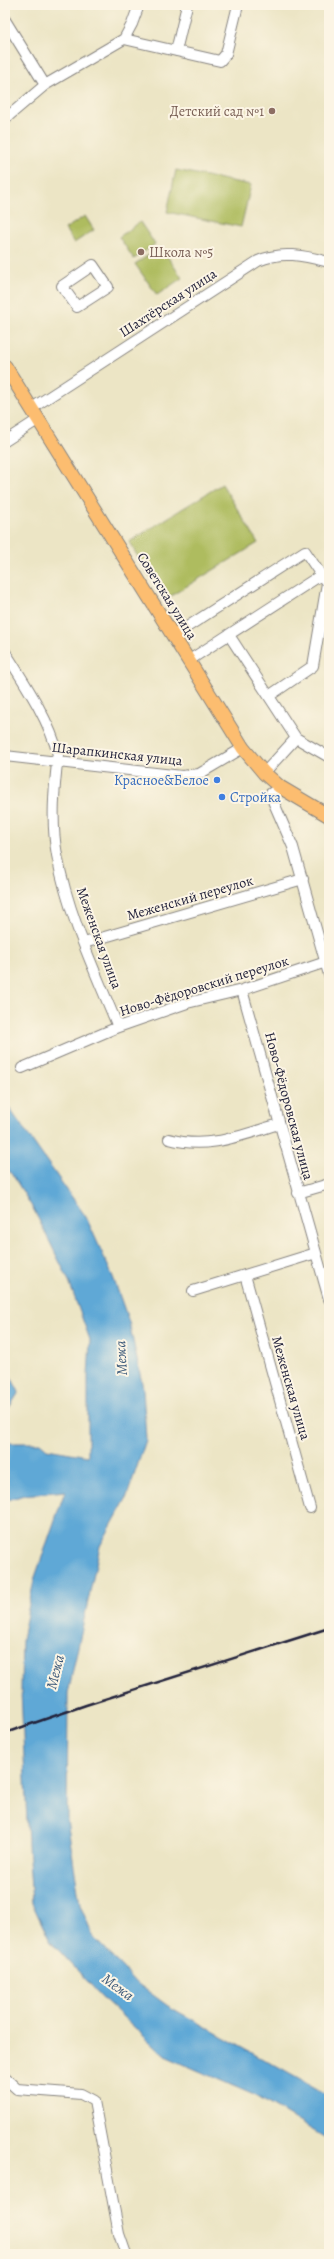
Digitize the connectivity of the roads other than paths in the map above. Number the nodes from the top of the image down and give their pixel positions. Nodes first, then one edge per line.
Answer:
1 (139, 5) edge
2 (187, 5) edge
3 (238, 5) edge
4 (5, 20) edge
5 (124, 39) junction
6 (176, 51) junction
7 (44, 85) junction
8 (5, 119) edge
9 (329, 262) edge
10 (5, 366) edge
11 (32, 408) junction
12 (39, 419) junction
13 (5, 441) edge
14 (321, 575) junction
15 (229, 634) junction
16 (173, 636) junction
17 (5, 652) edge
18 (188, 661) junction
19 (269, 696) junction
20 (296, 738) junction
21 (243, 748) junction
22 (5, 756) edge
23 (329, 757) edge
24 (58, 763) junction
25 (264, 773) junction
26 (280, 788) junction
27 (329, 816) edge
28 (303, 879) junction
29 (84, 943) junction
30 (327, 962) edge
31 (329, 974) edge
32 (242, 990) junction
33 (118, 1027) junction
34 (22, 1068) dead end
35 (279, 1124) junction
36 (169, 1139) dead end
37 (329, 1184) edge
38 (298, 1193) junction
39 (316, 1253) junction
40 (245, 1276) junction
41 (193, 1291) dead end
42 (329, 1299) edge
43 (310, 1508) dead end
44 (5, 2078) edge
45 (126, 2254) edge

1 - 5 street
2 - 6 street
3 - 6 street
4 - 7 street
5 - 6 street
5 - 7 street
7 - 8 street
9 - 11 street, Шахтёрская улица
10 - 11 main road, Советская улица
11 - 12 main road, Советская улица
12 - 13 street
12 - 16 main road, Советская улица
14 - 15 street
14 - 16 street
14 - 19 street
15 - 18 street
15 - 19 street
16 - 18 main road, Советская улица
17 - 24 street, Меженская улица
18 - 21 main road, Советская улица
19 - 20 street
20 - 23 street
20 - 25 street
21 - 24 street, Шарапкинская улица
21 - 25 main road, Советская улица
22 - 24 street, Шарапкинская улица
24 - 29 street, Меженская улица
25 - 26 main road, Советская улица
26 - 27 main road, Советская улица
26 - 28 street
28 - 29 street, Меженский переулок
28 - 30 street
29 - 33 street, Меженская улица
30 - 31 street
30 - 32 street, Ново-Фёдоровский переулок
32 - 33 street, Ново-Фёдоровский переулок
32 - 35 street, Ново-Фёдоровская улица
33 - 34 street, Ново-Фёдоровский переулок
35 - 36 street
35 - 38 street, Ново-Фёдоровская улица
37 - 38 street
38 - 39 street, Ново-Фёдоровская улица
39 - 40 street
39 - 42 street, Ново-Фёдоровская улица
40 - 41 street
40 - 43 street, Меженская улица
44 - 45 street

